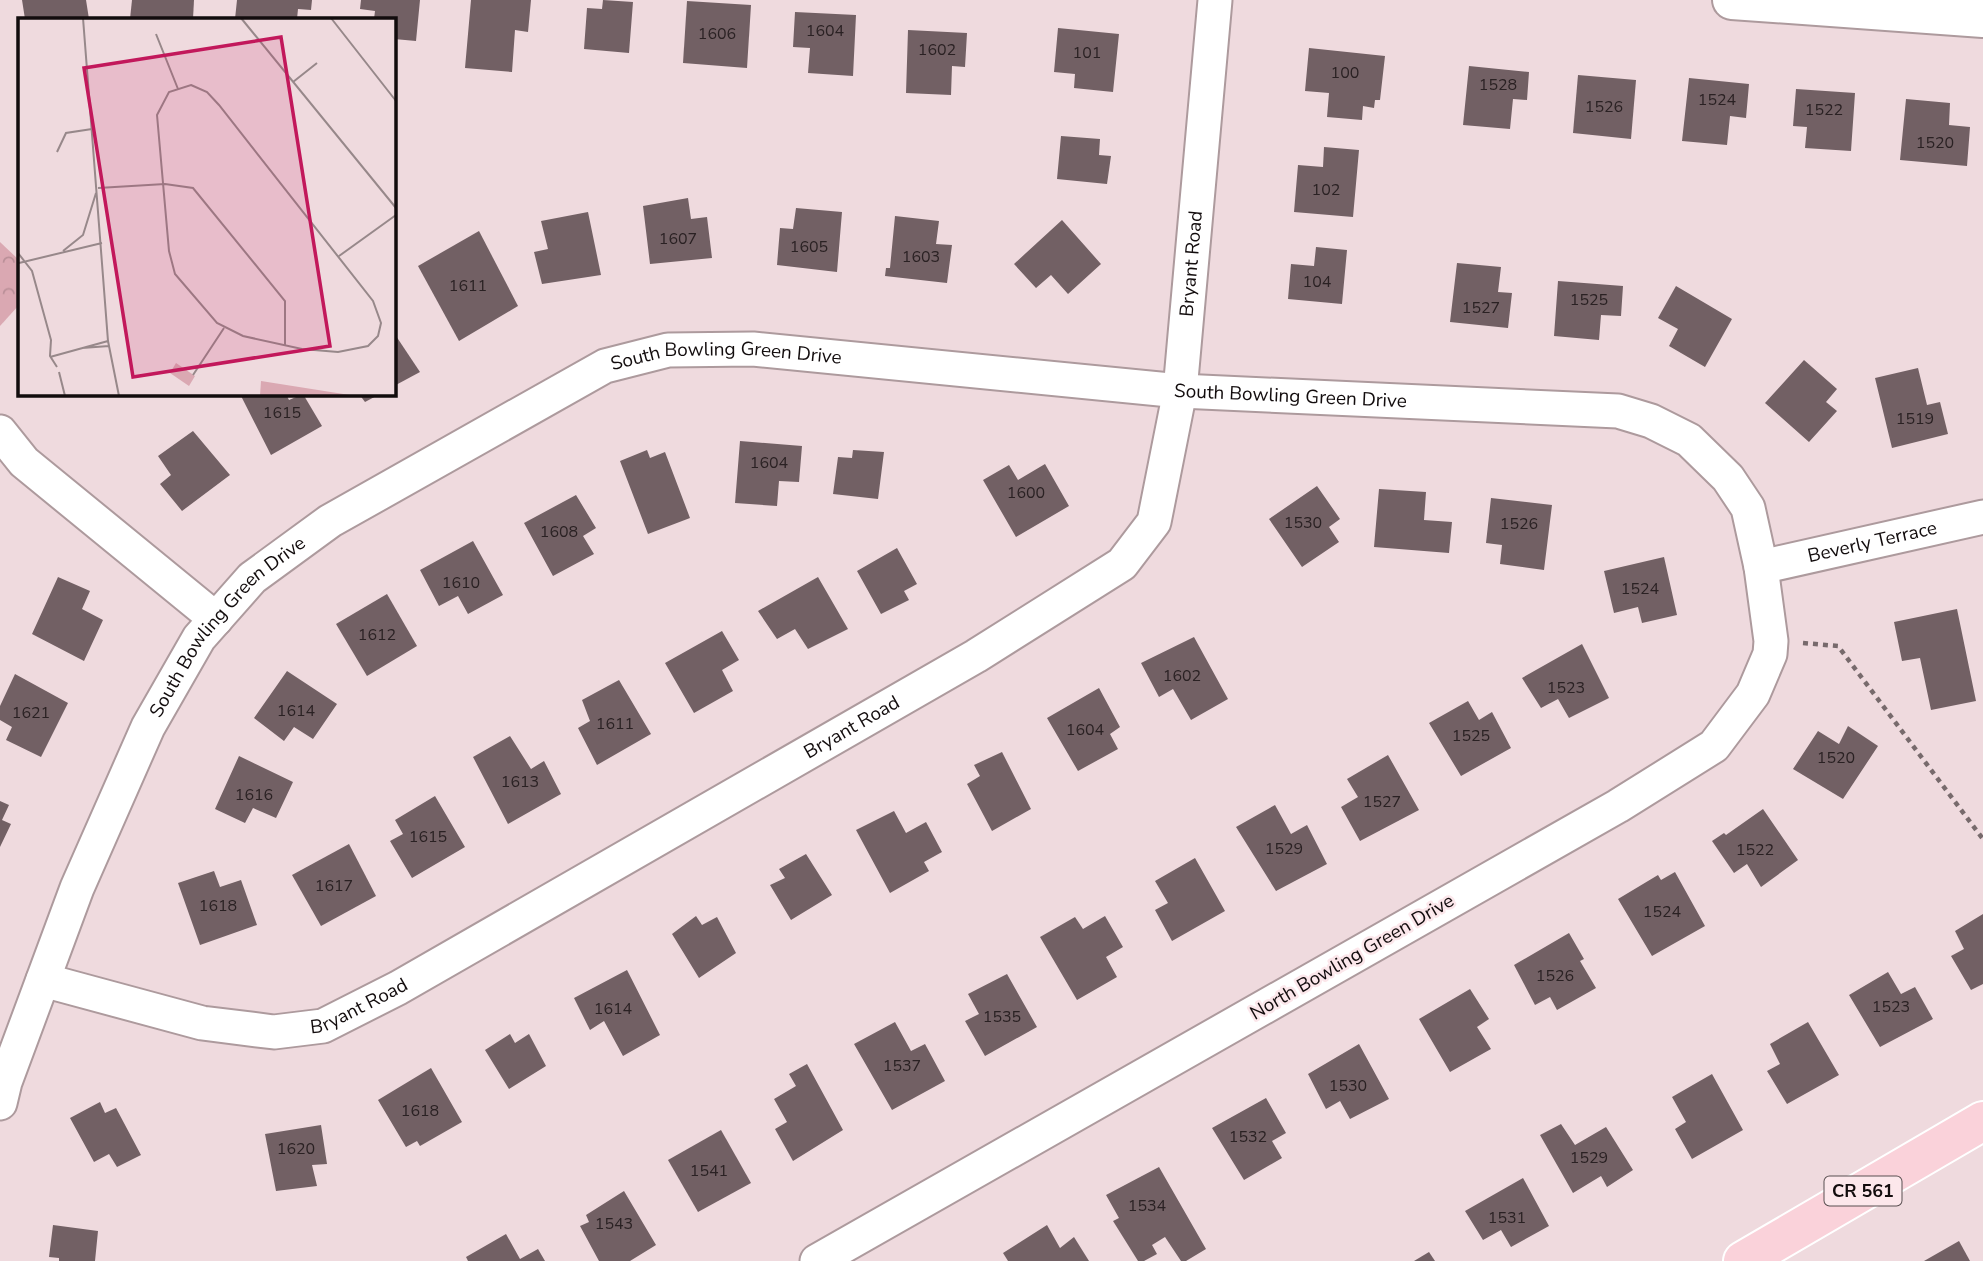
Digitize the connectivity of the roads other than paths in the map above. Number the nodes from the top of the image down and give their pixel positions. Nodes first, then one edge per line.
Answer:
1 (1215, 0) edge
2 (1732, 0) edge
3 (1983, 18) edge
4 (1180, 391) junction
5 (0, 432) edge
6 (1983, 517) edge
7 (1761, 567) junction
8 (216, 619) junction
9 (43, 980) junction
10 (0, 1103) edge
11 (1983, 1121) edge
12 (817, 1261) edge
13 (1744, 1261) edge

1 - 4 street, Bryant Road
2 - 3 main road
4 - 7 street, South Bowling Green Drive
4 - 8 street, South Bowling Green Drive
4 - 9 street, Bryant Road
5 - 8 street
6 - 7 street, Beverly Terrace
7 - 12 street, North Bowling Green Drive
8 - 9 street, South Bowling Green Drive
9 - 10 street, South Bowling Green Drive
11 - 13 main road, CR 561

